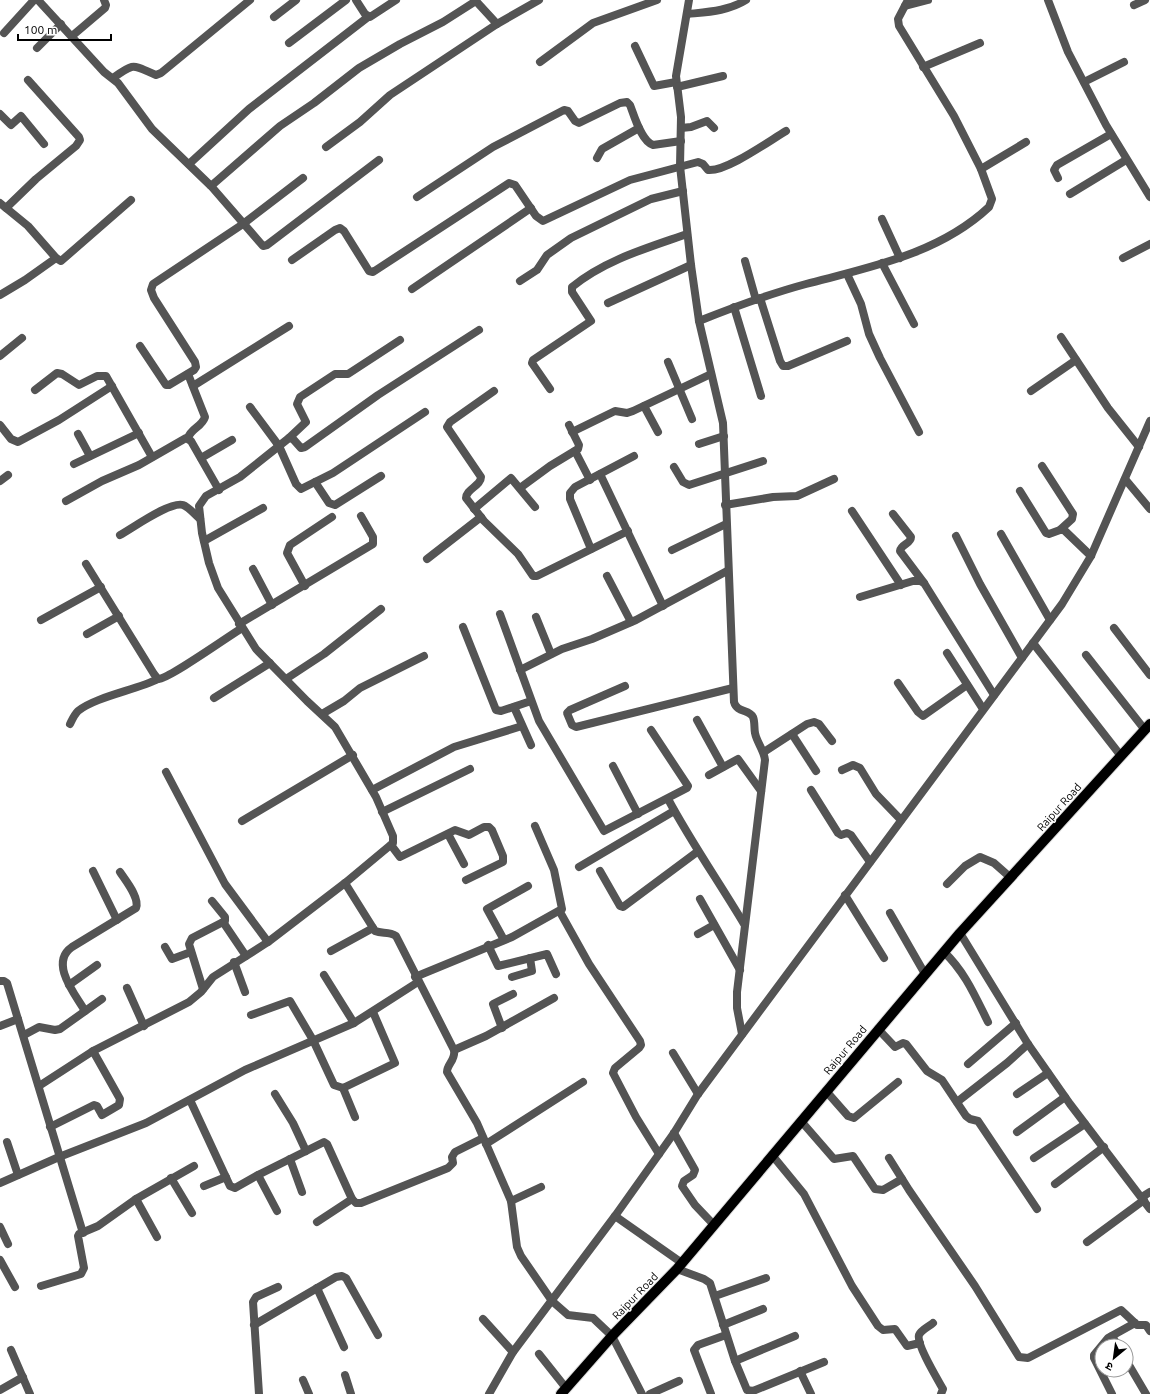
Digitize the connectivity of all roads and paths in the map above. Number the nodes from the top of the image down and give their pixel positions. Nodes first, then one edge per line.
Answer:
1 (34, 0) edge
2 (38, 0) edge
3 (104, 0) edge
4 (296, 0) edge
5 (346, 0) edge
6 (356, 0) edge
7 (396, 0) edge
8 (475, 0) edge
9 (538, 0) edge
10 (657, 0) edge
11 (689, 0) edge
12 (746, 0) edge
13 (928, 0) edge
14 (1048, 0) edge
15 (1145, 0) edge
16 (245, 2) edge
17 (907, 3) edge
18 (1134, 5) dead end
19 (688, 14) junction
20 (274, 17) dead end
21 (368, 17) junction
22 (61, 24) junction
23 (497, 24) junction
24 (4, 33) dead end
25 (72, 36) junction
26 (289, 43) dead end
27 (980, 43) dead end
28 (635, 46) dead end
29 (37, 48) dead end
30 (540, 62) dead end
31 (1124, 62) dead end
32 (923, 67) junction
33 (723, 76) dead end
34 (113, 78) junction
35 (28, 80) dead end
36 (1084, 82) junction
37 (677, 84) junction
38 (0, 114) edge
39 (639, 128) junction
40 (681, 128) junction
41 (714, 128) dead end
42 (786, 131) dead end
43 (1111, 134) junction
44 (681, 141) junction
45 (1026, 142) dead end
46 (44, 144) dead end
47 (326, 147) dead end
48 (597, 158) dead end
49 (379, 160) dead end
50 (1126, 160) junction
51 (189, 164) junction
52 (680, 166) junction
53 (981, 169) junction
54 (303, 178) dead end
55 (1058, 178) dead end
56 (211, 186) junction
57 (683, 191) junction
58 (1070, 194) dead end
59 (1150, 195) edge
60 (417, 197) dead end
61 (131, 200) dead end
62 (3, 206) edge
63 (531, 208) junction
64 (882, 219) dead end
65 (243, 224) junction
66 (687, 234) junction
67 (1150, 244) edge
68 (56, 258) junction
69 (900, 258) junction
70 (1123, 258) dead end
71 (292, 260) dead end
72 (745, 262) dead end
73 (882, 263) junction
74 (690, 265) junction
75 (847, 274) junction
76 (520, 281) dead end
77 (412, 289) dead end
78 (0, 295) edge
79 (758, 299) junction
80 (608, 303) dead end
81 (734, 308) junction
82 (699, 321) junction
83 (914, 324) dead end
84 (289, 326) dead end
85 (479, 330) dead end
86 (1061, 337) dead end
87 (22, 338) dead end
88 (400, 340) dead end
89 (848, 341) dead end
90 (140, 346) dead end
91 (0, 356) edge
92 (1076, 360) junction
93 (668, 362) dead end
94 (188, 374) junction
95 (711, 374) junction
96 (112, 386) junction
97 (193, 386) junction
98 (550, 389) dead end
99 (35, 390) dead end
100 (678, 390) junction
101 (494, 391) dead end
102 (1031, 392) dead end
103 (761, 396) dead end
104 (644, 406) junction
105 (250, 407) dead end
106 (426, 412) dead end
107 (692, 419) dead end
108 (1150, 421) edge
109 (0, 425) edge
110 (658, 432) dead end
111 (919, 432) dead end
112 (139, 433) junction
113 (78, 434) dead end
114 (724, 436) junction
115 (188, 438) junction
116 (289, 438) junction
117 (232, 440) dead end
118 (699, 444) dead end
119 (279, 446) junction
120 (1139, 447) junction
121 (575, 451) junction
122 (90, 456) junction
123 (634, 456) dead end
124 (152, 457) junction
125 (201, 458) junction
126 (763, 461) dead end
127 (74, 464) dead end
128 (1042, 466) dead end
129 (674, 467) dead end
130 (725, 473) junction
131 (600, 474) junction
132 (8, 475) dead end
133 (381, 476) dead end
134 (834, 479) dead end
135 (1125, 479) junction
136 (590, 480) junction
137 (0, 481) edge
138 (315, 482) junction
139 (520, 488) junction
140 (219, 490) junction
141 (1020, 492) dead end
142 (66, 500) dead end
143 (726, 505) junction
144 (535, 507) dead end
145 (263, 508) dead end
146 (474, 509) junction
147 (1150, 509) edge
148 (852, 511) dead end
149 (893, 514) dead end
150 (361, 516) dead end
151 (332, 517) dead end
152 (480, 517) junction
153 (200, 519) junction
154 (726, 524) junction
155 (1061, 529) junction
156 (628, 531) junction
157 (1001, 534) dead end
158 (120, 535) dead end
159 (956, 536) dead end
160 (204, 541) junction
161 (591, 549) junction
162 (672, 550) dead end
163 (1091, 556) junction
164 (427, 559) dead end
165 (86, 564) dead end
166 (253, 569) dead end
167 (727, 572) junction
168 (607, 576) dead end
169 (924, 583) junction
170 (901, 585) junction
171 (305, 586) junction
172 (101, 587) junction
173 (860, 597) dead end
174 (272, 605) junction
175 (663, 606) junction
176 (381, 609) dead end
177 (500, 614) dead end
178 (119, 616) junction
179 (536, 617) dead end
180 (41, 620) dead end
181 (1050, 620) junction
182 (631, 622) junction
183 (240, 626) junction
184 (463, 627) dead end
185 (1114, 628) dead end
186 (87, 634) dead end
187 (1033, 643) junction
188 (947, 653) dead end
189 (551, 654) junction
190 (1086, 655) dead end
191 (424, 656) dead end
192 (1022, 658) junction
193 (270, 663) junction
194 (520, 670) junction
195 (1150, 675) edge
196 (158, 679) junction
197 (286, 679) junction
198 (898, 683) dead end
199 (968, 685) junction
200 (625, 686) dead end
201 (733, 688) junction
202 (994, 695) junction
203 (214, 698) dead end
204 (531, 701) junction
205 (514, 707) junction
206 (984, 709) junction
207 (322, 714) junction
208 (697, 720) dead end
209 (70, 724) dead end
210 (522, 726) junction
211 (1147, 727) edge
212 (651, 730) dead end
213 (792, 734) junction
214 (832, 741) dead end
215 (531, 745) dead end
216 (764, 752) junction
217 (353, 756) junction
218 (1121, 756) junction
219 (613, 766) dead end
220 (723, 767) junction
221 (470, 769) dead end
222 (842, 770) dead end
223 (816, 771) dead end
224 (166, 772) dead end
225 (709, 775) dead end
226 (372, 790) junction
227 (811, 790) dead end
228 (761, 791) junction
229 (668, 799) junction
230 (674, 811) junction
231 (382, 812) junction
232 (638, 814) junction
233 (901, 820) junction
234 (242, 821) dead end
235 (535, 826) dead end
236 (448, 834) junction
237 (391, 845) junction
238 (697, 852) junction
239 (870, 862) junction
240 (464, 864) dead end
241 (579, 867) dead end
242 (93, 871) dead end
243 (600, 871) dead end
244 (120, 872) dead end
245 (1011, 878) junction
246 (466, 880) dead end
247 (344, 883) junction
248 (947, 884) dead end
249 (528, 886) dead end
250 (845, 896) junction
251 (700, 899) dead end
252 (212, 901) dead end
253 (560, 912) junction
254 (890, 913) dead end
255 (117, 920) junction
256 (223, 922) junction
257 (744, 924) junction
258 (714, 925) junction
259 (373, 928) junction
260 (960, 933) junction
261 (698, 934) dead end
262 (504, 940) junction
263 (268, 942) junction
264 (488, 945) junction
265 (165, 947) dead end
266 (331, 951) dead end
267 (191, 952) junction
268 (944, 952) junction
269 (246, 956) junction
270 (530, 958) junction
271 (884, 958) dead end
272 (234, 962) junction
273 (97, 965) dead end
274 (740, 970) junction
275 (556, 974) dead end
276 (925, 974) junction
277 (324, 975) dead end
278 (512, 977) dead end
279 (417, 980) junction
280 (0, 981) edge
281 (69, 985) junction
282 (127, 988) dead end
283 (203, 989) junction
284 (245, 992) dead end
285 (513, 994) dead end
286 (554, 998) dead end
287 (102, 999) dead end
288 (85, 1011) junction
289 (373, 1012) junction
290 (251, 1015) dead end
291 (18, 1019) junction
292 (988, 1022) dead end
293 (354, 1023) junction
294 (1016, 1023) junction
295 (0, 1026) edge
296 (144, 1026) junction
297 (502, 1028) junction
298 (878, 1029) junction
299 (742, 1034) junction
300 (24, 1035) junction
301 (313, 1040) junction
302 (1028, 1044) junction
303 (454, 1050) junction
304 (93, 1051) junction
305 (673, 1053) dead end
306 (968, 1064) dead end
307 (1048, 1073) junction
308 (583, 1082) dead end
309 (898, 1082) dead end
310 (39, 1086) junction
311 (343, 1088) junction
312 (826, 1091) junction
313 (275, 1094) dead end
314 (698, 1094) junction
315 (1017, 1094) dead end
316 (1065, 1097) junction
317 (190, 1100) junction
318 (957, 1102) junction
319 (355, 1117) dead end
320 (801, 1121) junction
321 (1086, 1124) junction
322 (50, 1127) junction
323 (1017, 1132) dead end
324 (674, 1133) junction
325 (484, 1141) junction
326 (7, 1142) dead end
327 (1104, 1147) junction
328 (306, 1151) junction
329 (659, 1154) junction
330 (772, 1155) junction
331 (59, 1157) junction
332 (290, 1158) junction
333 (889, 1158) dead end
334 (1034, 1158) dead end
335 (194, 1166) dead end
336 (18, 1175) junction
337 (258, 1175) junction
338 (226, 1176) junction
339 (171, 1178) junction
340 (902, 1179) junction
341 (0, 1184) edge
342 (1055, 1184) dead end
343 (204, 1186) dead end
344 (541, 1186) dead end
345 (302, 1192) dead end
346 (1150, 1192) edge
347 (136, 1199) junction
348 (352, 1199) junction
349 (1143, 1199) junction
350 (511, 1201) junction
351 (1037, 1209) dead end
352 (1150, 1209) edge
353 (277, 1211) dead end
354 (192, 1213) dead end
355 (615, 1216) junction
356 (318, 1222) dead end
357 (714, 1225) junction
358 (0, 1227) edge
359 (83, 1233) junction
360 (157, 1237) dead end
361 (1087, 1242) dead end
362 (8, 1244) dead end
363 (0, 1260) edge
364 (679, 1266) junction
365 (766, 1278) dead end
366 (41, 1286) dead end
367 (15, 1287) dead end
368 (278, 1287) dead end
369 (317, 1288) junction
370 (715, 1296) junction
371 (552, 1302) junction
372 (763, 1309) dead end
373 (483, 1319) dead end
374 (933, 1323) dead end
375 (1135, 1323) junction
376 (254, 1325) junction
377 (723, 1325) junction
378 (1149, 1326) edge
379 (378, 1335) dead end
380 (726, 1335) junction
381 (612, 1336) junction
382 (795, 1336) dead end
383 (1112, 1336) joint
384 (920, 1343) junction
385 (344, 1347) dead end
386 (11, 1350) dead end
387 (513, 1352) junction
388 (539, 1354) dead end
389 (734, 1361) junction
390 (824, 1362) dead end
391 (800, 1371) junction
392 (1134, 1374) edge
393 (345, 1375) dead end
394 (22, 1377) junction
395 (304, 1380) dead end
396 (679, 1380) dead end
397 (0, 1390) edge
398 (564, 1391) edge
399 (30, 1394) edge
400 (259, 1394) edge
401 (309, 1394) edge
402 (351, 1394) edge
403 (489, 1394) edge
404 (642, 1394) edge
405 (650, 1394) edge
406 (711, 1394) edge
407 (811, 1394) edge
408 (941, 1394) edge
409 (1112, 1394) edge
410 (1146, 1394) edge

1 - 24 street
2 - 22 street
3 - 25 street
4 - 20 street
5 - 26 street
6 - 21 street
7 - 21 street
8 - 23 street
8 - 56 street
9 - 23 street
10 - 30 street
11 - 19 street
12 - 19 street
13 - 17 street
14 - 36 street
15 - 18 street
16 - 34 street
17 - 32 street
19 - 37 street
21 - 51 street
22 - 25 street
22 - 29 street
23 - 47 street
25 - 34 street
27 - 32 street
28 - 37 street
31 - 36 street
32 - 53 street
33 - 37 street
34 - 51 street
35 - 62 street
36 - 43 street
37 - 40 street
38 - 46 street
39 - 44 street
39 - 48 street
39 - 60 street
40 - 41 street
40 - 44 street
42 - 52 street
43 - 50 street
43 - 55 street
44 - 52 street
45 - 53 street
49 - 65 street
50 - 58 street
50 - 59 street
51 - 56 street
52 - 57 street
52 - 63 street
53 - 69 street
54 - 65 street
56 - 65 street
57 - 66 street
57 - 76 street
61 - 68 street
62 - 68 street
63 - 71 street
63 - 77 street
64 - 69 street
65 - 94 street
66 - 74 street
66 - 98 street
67 - 70 street
68 - 78 street
69 - 73 street
72 - 79 street
73 - 75 street
73 - 83 street
74 - 80 street
74 - 82 street
75 - 79 street
75 - 111 street
79 - 81 street
79 - 89 street
81 - 82 street
81 - 103 street
82 - 95 street
84 - 97 street
85 - 116 street
86 - 92 street
87 - 91 street
88 - 116 street
90 - 94 street
92 - 102 street
92 - 120 street
93 - 100 street
94 - 97 street
95 - 100 street
95 - 114 street
96 - 99 street
96 - 109 street
96 - 112 street
97 - 115 street
100 - 104 street
100 - 107 street
101 - 146 street
104 - 110 street
104 - 121 street
105 - 119 street
106 - 138 street
108 - 120 street
112 - 122 street
112 - 124 street
113 - 122 street
114 - 118 street
114 - 130 street
115 - 124 street
115 - 125 street
116 - 119 street
117 - 125 street
119 - 138 street
119 - 140 street
120 - 135 street
121 - 136 street
121 - 139 street
122 - 127 street
123 - 131 street
124 - 142 street
125 - 140 street
126 - 130 street
128 - 155 street
129 - 130 street
130 - 143 street
131 - 136 street
131 - 156 street
132 - 137 street
133 - 138 street
134 - 143 street
135 - 147 street
135 - 163 street
136 - 161 street
139 - 144 street
139 - 146 street
140 - 153 street
141 - 155 street
143 - 154 street
145 - 160 street
146 - 152 street
148 - 170 street
149 - 169 street
150 - 171 street
151 - 171 street
152 - 161 street
152 - 164 street
153 - 158 street
153 - 160 street
154 - 162 street
154 - 167 street
155 - 163 street
156 - 161 street
156 - 175 street
157 - 181 street
159 - 192 street
160 - 183 street
163 - 181 street
165 - 172 street
166 - 174 street
167 - 175 street
167 - 201 street
168 - 182 street
169 - 170 street
169 - 202 street
170 - 173 street
171 - 174 street
172 - 178 street
172 - 180 street
174 - 183 street
175 - 182 street
176 - 197 street
177 - 194 street
178 - 186 street
178 - 196 street
179 - 189 street
181 - 187 street
182 - 189 street
183 - 193 street
183 - 196 street
184 - 205 street
185 - 195 street
187 - 192 street
187 - 218 street
188 - 199 street
189 - 194 street
190 - 211 street
191 - 207 street
192 - 202 street
193 - 197 street
193 - 203 street
194 - 204 street
196 - 209 street
197 - 207 street
198 - 199 street
199 - 206 street
200 - 201 street
201 - 216 street
202 - 206 street
204 - 205 street
204 - 232 street
205 - 210 street
206 - 233 street
207 - 217 street
208 - 220 street
210 - 215 street
210 - 226 street
211 - 218 main road, Raipur Road
212 - 229 street
213 - 214 street
213 - 216 street
213 - 223 street
216 - 228 street
217 - 226 street
217 - 234 street
218 - 245 main road, Raipur Road
219 - 232 street
220 - 225 street
220 - 228 street
221 - 231 street
222 - 233 street
224 - 263 street
226 - 231 street
227 - 239 street
228 - 257 street
229 - 230 street
229 - 232 street
230 - 238 street
230 - 241 street
231 - 237 street
233 - 239 street
235 - 253 street
236 - 237 street
236 - 240 street
236 - 246 street
237 - 247 street
238 - 243 street
238 - 257 street
239 - 250 street
242 - 255 street
244 - 255 street
245 - 248 street
245 - 260 main road, Raipur Road
247 - 259 street
247 - 263 street
249 - 262 street
250 - 271 street
250 - 299 street
251 - 258 street
252 - 256 street
253 - 262 street
253 - 329 street
254 - 276 street
255 - 281 street
256 - 267 street
256 - 269 street
257 - 274 street
258 - 261 street
258 - 274 street
259 - 266 street
259 - 279 street
260 - 268 main road, Raipur Road
260 - 294 street
262 - 264 street
263 - 269 street
264 - 270 street
264 - 279 street
265 - 267 street
267 - 283 street
268 - 276 main road, Raipur Road
268 - 292 street
269 - 272 street
270 - 275 street
270 - 278 street
272 - 283 street
272 - 284 street
273 - 281 street
274 - 299 street
276 - 298 main road, Raipur Road
277 - 293 street
279 - 289 street
279 - 303 street
280 - 291 street
281 - 288 street
282 - 296 street
283 - 296 street
285 - 297 street
286 - 297 street
287 - 288 street
288 - 300 street
289 - 293 street
289 - 311 street
290 - 301 street
291 - 295 street
291 - 300 street
293 - 301 street
294 - 302 street
294 - 306 street
296 - 304 street
297 - 303 street
298 - 312 main road, Raipur Road
298 - 318 street
299 - 314 street
300 - 310 street
301 - 311 street
301 - 317 street
302 - 307 street
302 - 318 street
303 - 325 street
304 - 310 street
304 - 322 street
305 - 314 street
307 - 315 street
307 - 316 street
308 - 325 street
309 - 312 street
310 - 322 street
311 - 319 street
312 - 320 main road, Raipur Road
313 - 328 street
314 - 324 street
316 - 321 street
316 - 323 street
317 - 331 street
317 - 338 street
318 - 351 street
320 - 330 main road, Raipur Road
320 - 340 street
321 - 327 street
321 - 334 street
322 - 331 street
324 - 329 street
324 - 357 street
325 - 348 street
325 - 350 street
326 - 336 street
327 - 342 street
327 - 349 street
328 - 332 street
328 - 348 street
329 - 355 street
330 - 357 main road, Raipur Road
330 - 384 street
331 - 336 street
331 - 359 street
332 - 337 street
332 - 345 street
333 - 340 street
335 - 339 street
336 - 341 street
337 - 338 street
337 - 353 street
338 - 343 street
339 - 347 street
339 - 354 street
340 - 375 street
344 - 350 street
346 - 349 street
347 - 359 street
347 - 360 street
348 - 356 street
349 - 352 street
349 - 361 street
350 - 371 street
355 - 364 street
355 - 371 street
357 - 364 main road, Raipur Road
358 - 362 street
359 - 366 street
363 - 367 street
364 - 370 street
364 - 381 main road, Raipur Road
365 - 370 street
368 - 376 street
369 - 376 street
369 - 379 street
369 - 385 street
370 - 377 street
371 - 381 street
371 - 387 street
372 - 377 street
373 - 387 street
374 - 384 street
375 - 378 street
375 - 383 street
376 - 400 street
377 - 380 street
380 - 389 street
380 - 406 street
381 - 398 main road, Raipur Road
381 - 404 street
382 - 389 street
383 - 409 street
384 - 408 street
386 - 394 street
387 - 403 street
388 - 398 street
389 - 391 street
390 - 391 street
391 - 407 street
392 - 410 street
393 - 402 street
394 - 397 street
394 - 399 street
395 - 401 street
396 - 405 street

